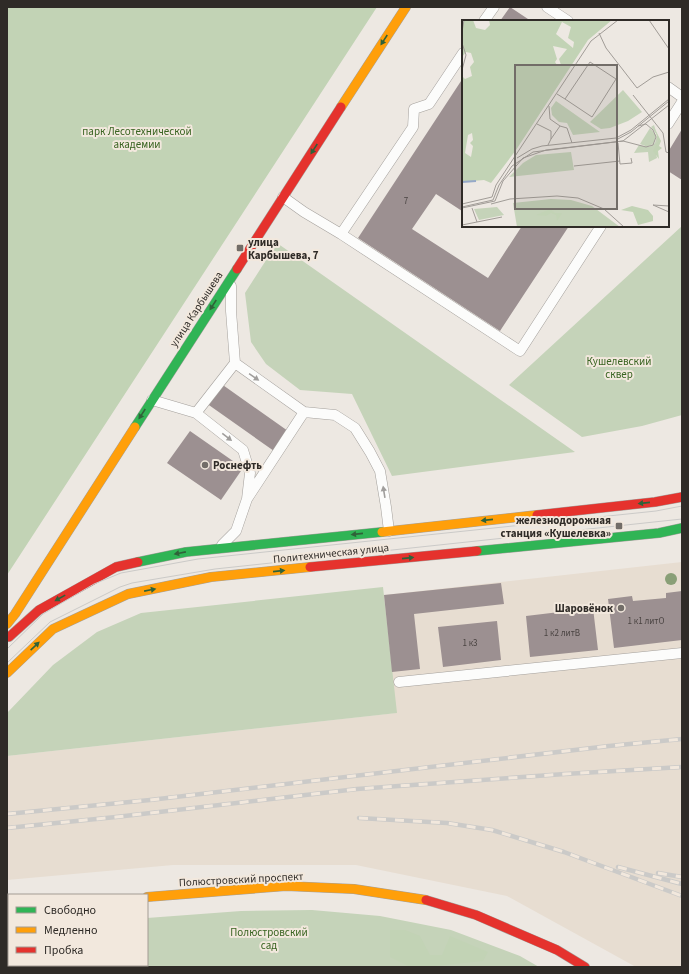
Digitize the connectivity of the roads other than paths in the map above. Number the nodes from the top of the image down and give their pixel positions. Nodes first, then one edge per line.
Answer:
1 (406, 7) edge
2 (494, 7) edge
3 (547, 7) edge
4 (485, 20) edge
5 (566, 20) edge
6 (462, 54) edge
7 (669, 88) edge
8 (682, 97) edge
9 (682, 102) edge
10 (669, 122) edge
11 (283, 197) junction
12 (600, 227) edge
13 (341, 234) junction
14 (231, 278) junction
15 (235, 363) junction
16 (152, 400) junction
17 (304, 412) junction
18 (196, 413) junction
19 (682, 497) edge
20 (247, 499) junction
21 (682, 528) edge
22 (389, 531) junction
23 (219, 549) junction
24 (7, 624) edge
25 (7, 639) edge
26 (682, 653) edge
27 (7, 673) edge
28 (399, 682) dead end
29 (148, 896) edge
30 (585, 967) edge

1 -> 11 main road, улица Карбышева
2 - 4 lane
3 - 5 lane
6 - 13 lane
7 - 8 lane
9 - 10 lane
11 - 13 lane
11 - 14 main road, улица Карбышева
12 - 13 lane
14 - 15 lane
14 -> 16 main road, улица Карбышева
15 -> 17 lane
15 - 18 lane
16 - 18 lane
16 -> 24 main road, улица Карбышева
17 - 20 lane
22 -> 17 lane
18 -> 20 lane
19 -> 22 main road, Политехническая улица
20 - 23 lane
27 -> 21 main road, Политехническая улица
22 -> 23 main road, Политехническая улица
23 -> 25 main road, Политехническая улица
26 - 28 lane
29 - 30 main road, Полюстровский проспект

